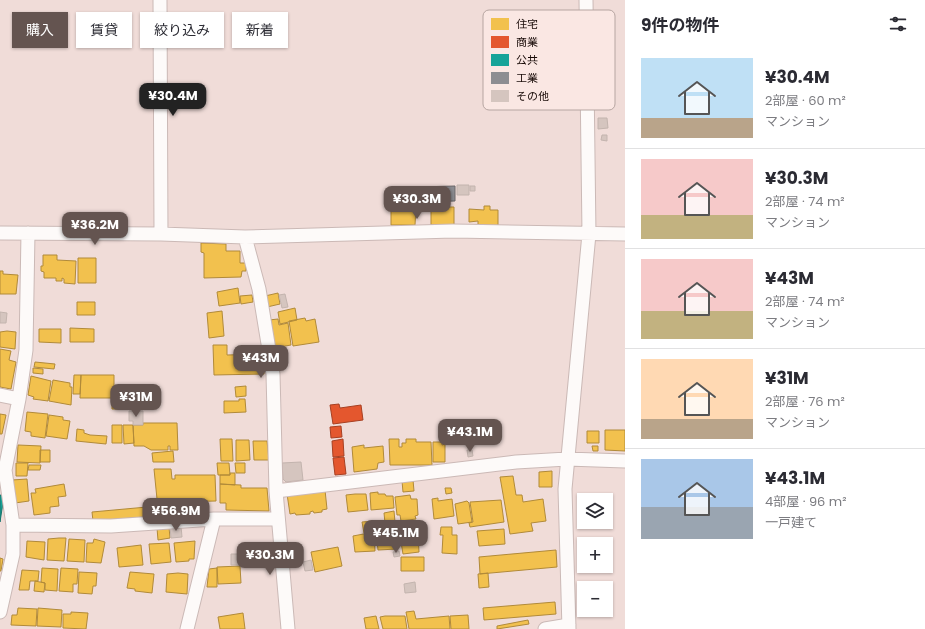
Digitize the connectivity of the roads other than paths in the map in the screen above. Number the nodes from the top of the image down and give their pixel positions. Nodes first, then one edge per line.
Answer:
1 (160, 0) edge
2 (586, 0) edge
3 (586, 10) edge
4 (587, 110) edge
5 (0, 233) edge
6 (28, 233) junction
7 (161, 234) junction
8 (589, 234) junction
9 (625, 234) edge
10 (245, 237) junction
11 (0, 395) edge
12 (19, 399) junction
13 (567, 459) junction
14 (625, 462) edge
15 (276, 491) junction
16 (214, 519) junction
17 (278, 519) junction
18 (13, 525) junction
19 (0, 612) edge
20 (569, 627) edge
21 (187, 629) edge
22 (288, 629) edge
23 (545, 629) edge

1 - 7 street
2 - 3 street
4 - 8 street
5 - 6 street
6 - 7 street
6 - 12 street
7 - 10 street
8 - 9 street
8 - 10 street
8 - 13 street
10 - 15 street
11 - 12 street
12 - 18 street
13 - 14 street
13 - 15 street
13 - 20 street
15 - 17 street
16 - 17 street
16 - 18 street
16 - 21 street
17 - 22 street
18 - 19 street
20 - 23 street

